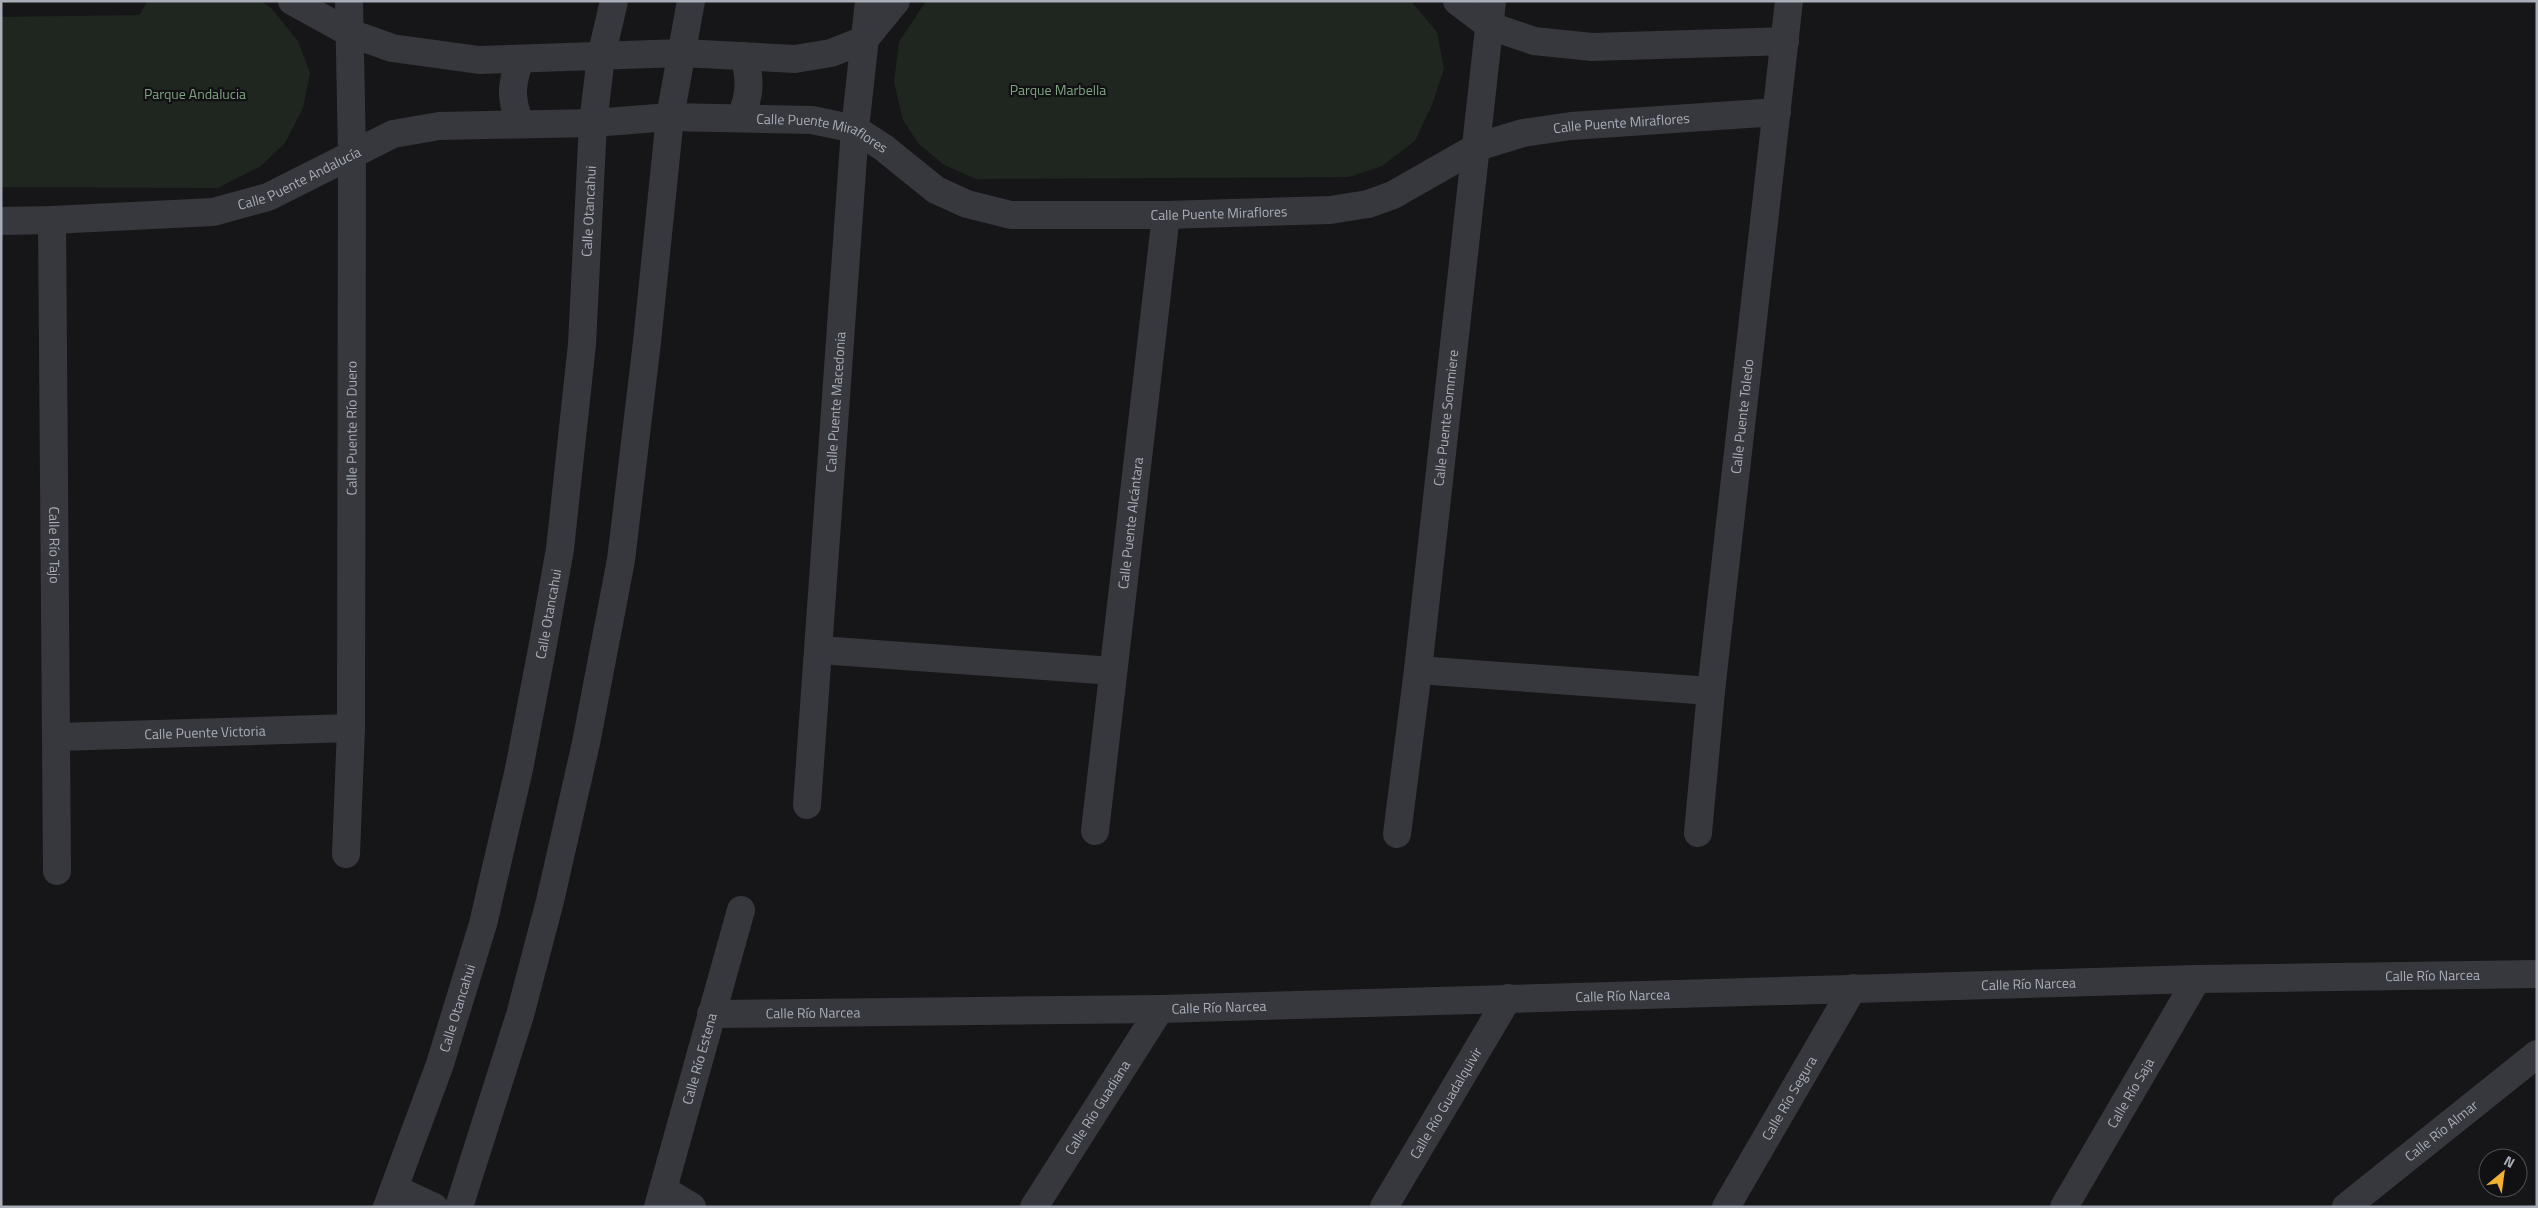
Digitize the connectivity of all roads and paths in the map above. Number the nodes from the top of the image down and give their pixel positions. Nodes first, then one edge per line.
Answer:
1 (292, 1) edge
2 (350, 1) edge
3 (614, 1) edge
4 (692, 1) edge
5 (869, 1) edge
6 (896, 1) edge
7 (1457, 1) edge
8 (1788, 1) edge
9 (1491, 13) edge
10 (350, 33) junction
11 (864, 40) junction
12 (1785, 41) junction
13 (682, 53) junction
14 (744, 56) junction
15 (601, 57) junction
16 (520, 59) junction
17 (1777, 112) junction
18 (670, 117) junction
19 (741, 117) junction
20 (593, 123) junction
21 (520, 124) junction
22 (855, 128) junction
23 (1477, 147) junction
24 (352, 154) junction
25 (1166, 215) junction
26 (52, 220) junction
27 (1, 221) edge
28 (820, 650) junction
29 (1418, 670) junction
30 (1113, 671) junction
31 (1711, 691) junction
32 (351, 728) junction
33 (57, 737) junction
34 (807, 805) dead end
35 (1095, 831) dead end
36 (1698, 833) dead end
37 (1397, 834) dead end
38 (346, 854) dead end
39 (57, 871) dead end
40 (741, 910) dead end
41 (2537, 974) edge
42 (2198, 979) junction
43 (1853, 988) junction
44 (1508, 998) junction
45 (1160, 1008) junction
46 (711, 1014) junction
47 (2537, 1054) edge
48 (391, 1198) edge
49 (661, 1199) edge
50 (434, 1207) edge
51 (459, 1207) edge
52 (692, 1207) edge
53 (1034, 1207) edge
54 (1384, 1207) edge
55 (1726, 1207) edge
56 (2064, 1207) edge
57 (2346, 1207) edge

1 - 10 street
2 - 10 street, Calle Puente Río Duero
3 - 15 street, Calle Otancahui
4 - 13 street
5 - 11 street, Calle Puente Macedonia
6 - 11 street
7 - 9 street
8 - 12 street, Calle Puente Toledo
9 - 12 street
9 - 23 street, Calle Puente Sommiere
10 - 16 street
10 - 24 street, Calle Puente Río Duero
11 - 14 street
11 - 22 street, Calle Puente Macedonia
12 - 17 street, Calle Puente Toledo
13 - 14 street
13 - 15 street
13 - 18 street
14 - 19 street
15 - 16 street
15 - 20 street, Calle Otancahui
16 - 21 street
17 - 23 street, Calle Puente Miraflores
17 - 31 street, Calle Puente Toledo
18 - 19 street, Calle Puente Miraflores
18 - 20 street, Calle Puente Miraflores
18 - 51 street
19 - 22 street, Calle Puente Miraflores
20 - 21 street, Calle Puente Andalucía
20 - 48 street, Calle Otancahui
21 - 24 street, Calle Puente Andalucía
22 - 25 street, Calle Puente Miraflores
22 - 28 street, Calle Puente Macedonia
23 - 25 street, Calle Puente Miraflores
23 - 29 street, Calle Puente Sommiere
24 - 26 street, Calle Puente Andalucía
24 - 32 street, Calle Puente Río Duero
25 - 30 street, Calle Puente Alcántara
26 - 27 street, Calle Puente Andalucía
26 - 33 street, Calle Río Tajo
28 - 30 street
28 - 34 street, Calle Puente Macedonia
29 - 31 street
29 - 37 street, Calle Puente Sommiere
30 - 35 street, Calle Puente Alcántara
31 - 36 street, Calle Puente Toledo
32 - 33 street, Calle Puente Victoria
32 - 38 street, Calle Puente Río Duero
33 - 39 street, Calle Río Tajo
40 - 46 street, Calle Río Estena
41 - 42 street, Calle Río Narcea
42 - 43 street, Calle Río Narcea
42 - 56 street, Calle Río Saja
43 - 44 street, Calle Río Narcea
43 - 55 street, Calle Río Segura
44 - 45 street, Calle Río Narcea
44 - 54 street, Calle Río Guadalquivir
45 - 46 street, Calle Río Narcea
45 - 53 street, Calle Río Guadiana
46 - 49 street, Calle Río Estena
47 - 57 street, Calle Río Almar
48 - 50 street
49 - 52 street

